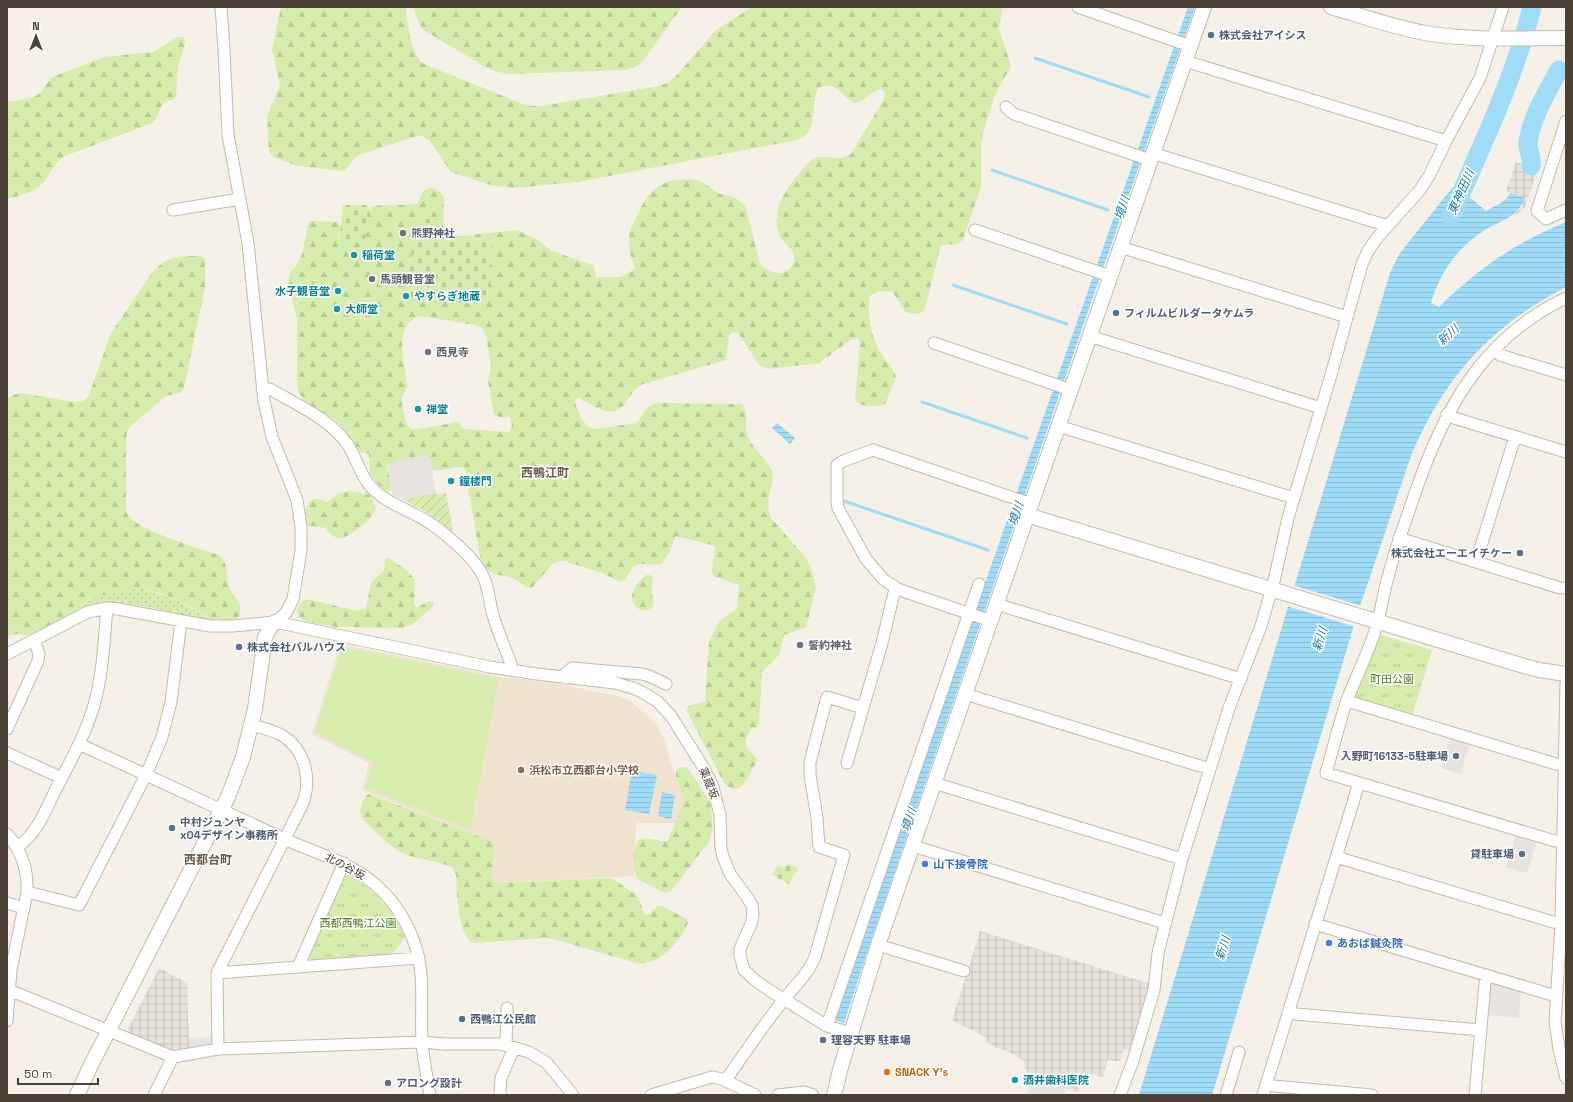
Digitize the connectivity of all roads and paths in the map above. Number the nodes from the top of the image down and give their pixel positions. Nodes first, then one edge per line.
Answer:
1 (221, 7) edge
2 (1078, 7) edge
3 (1204, 7) edge
4 (1331, 7) edge
5 (1503, 7) edge
6 (1566, 38) edge
7 (1497, 39) junction
8 (1188, 45) junction
9 (1185, 61) junction
10 (1006, 107) dead end
11 (1566, 121) edge
12 (1446, 141) junction
13 (1149, 157) junction
14 (240, 199) junction
15 (173, 210) dead end
16 (1566, 210) edge
17 (1388, 226) junction
18 (975, 230) dead end
19 (1120, 247) junction
20 (1107, 275) junction
21 (1566, 298) edge
22 (1347, 317) junction
23 (1089, 336) junction
24 (934, 343) dead end
25 (1495, 349) junction
26 (1566, 375) edge
27 (262, 389) junction
28 (1068, 389) junction
29 (1322, 408) junction
30 (1447, 414) junction
31 (1058, 426) junction
32 (1515, 437) junction
33 (1566, 452) edge
34 (1294, 498) junction
35 (1028, 507) junction
36 (1399, 538) junction
37 (1476, 562) junction
38 (978, 584) dead end
39 (896, 588) junction
40 (1566, 588) edge
41 (1276, 591) junction
42 (996, 604) junction
43 (107, 608) junction
44 (970, 614) junction
45 (987, 620) junction
46 (181, 621) junction
47 (1372, 621) junction
48 (275, 622) junction
49 (34, 640) junction
50 (7, 654) edge
51 (510, 670) junction
52 (1566, 674) edge
53 (566, 678) junction
54 (1240, 680) junction
55 (1566, 683) edge
56 (666, 684) dead end
57 (965, 694) junction
58 (1347, 702) junction
59 (863, 708) junction
60 (251, 725) junction
61 (7, 729) edge
62 (79, 744) junction
63 (7, 753) edge
64 (847, 763) dead end
65 (1564, 764) junction
66 (1210, 769) junction
67 (146, 775) junction
68 (62, 778) junction
69 (934, 783) junction
70 (1359, 783) junction
71 (222, 810) junction
72 (7, 834) edge
73 (285, 839) junction
74 (1563, 842) junction
75 (913, 846) junction
76 (17, 848) junction
77 (1336, 857) junction
78 (1182, 859) junction
79 (344, 864) junction
80 (1564, 880) edge
81 (27, 892) junction
82 (7, 903) edge
83 (24, 908) junction
84 (1561, 922) junction
85 (1165, 923) junction
86 (1315, 924) junction
87 (878, 945) junction
88 (1563, 952) edge
89 (419, 958) junction
90 (298, 967) junction
91 (964, 971) dead end
92 (217, 973) junction
93 (1487, 975) junction
94 (8, 990) edge
95 (1557, 994) junction
96 (784, 999) junction
97 (507, 1008) dead end
98 (1288, 1012) junction
99 (7, 1021) edge
100 (827, 1026) junction
101 (1481, 1030) junction
102 (108, 1031) junction
103 (851, 1033) junction
104 (422, 1042) junction
105 (510, 1046) junction
106 (218, 1050) junction
107 (1239, 1052) dead end
108 (173, 1057) junction
109 (1566, 1078) edge
110 (726, 1080) junction
111 (1266, 1084) junction
112 (78, 1095) edge
113 (154, 1095) edge
114 (430, 1095) edge
115 (500, 1095) edge
116 (573, 1095) edge
117 (651, 1095) edge
118 (755, 1095) edge
119 (778, 1095) edge
120 (813, 1095) edge
121 (834, 1095) edge
122 (1120, 1095) edge
123 (1226, 1095) edge
124 (1263, 1095) edge
125 (1372, 1095) edge
126 (1475, 1095) edge

1 - 14 street
2 - 8 street
3 - 8 street
4 - 7 street
5 - 7 street
6 - 7 street
7 - 12 street
8 - 9 street
9 - 12 street
9 - 13 street
10 - 13 street
11 - 16 street
12 - 17 street
13 - 17 street
13 - 19 street
14 - 15 street
14 - 27 street
17 - 22 street
18 - 20 street
19 - 20 street
19 - 22 street
20 - 23 street
21 - 25 street
22 - 29 street
23 - 28 street
23 - 29 street
24 - 28 street
25 - 26 street
25 - 30 street
27 - 48 street
27 - 51 street
28 - 31 street
29 - 34 street
30 - 32 street
30 - 36 street
31 - 34 street
31 - 35 street
32 - 33 street
32 - 37 street
34 - 41 street
35 - 39 street
35 - 41 street
35 - 42 street
36 - 37 street
36 - 47 street
37 - 40 street
38 - 44 street
39 - 44 street
39 - 59 street
41 - 47 street
41 - 54 street
42 - 45 street
42 - 54 street
43 - 46 street, 薬蔵坂
43 - 49 street
43 - 62 street
44 - 45 street
44 - 100 street
45 - 57 street
46 - 48 street, 薬蔵坂
46 - 67 street
47 - 52 street
47 - 58 street
48 - 51 street, 薬蔵坂
48 - 60 street
49 - 50 street
49 - 61 street
51 - 53 street, 薬蔵坂
53 - 56 street
53 - 96 street, 薬蔵坂
54 - 66 street
55 - 65 street
57 - 66 street
57 - 69 street
58 - 65 street
58 - 70 street
59 - 64 street
59 - 96 street
60 - 71 street
60 - 73 street
62 - 67 street, 北の谷坂
62 - 68 street
63 - 68 street
65 - 74 street
66 - 78 street
67 - 71 street, 北の谷坂
67 - 81 street
68 - 76 street
69 - 75 street
69 - 78 street
70 - 74 street
70 - 77 street
71 - 73 street, 北の谷坂
71 - 102 street
72 - 76 street
73 - 79 street, 北の谷坂
73 - 92 street
74 - 80 street
75 - 85 street
75 - 87 street
76 - 81 street
77 - 84 street
77 - 86 street
78 - 85 street
79 - 89 street, 北の谷坂
79 - 90 street
80 - 84 street
81 - 83 street
82 - 83 street
83 - 94 street
84 - 88 street
85 - 122 street
86 - 93 street
86 - 98 street
87 - 91 street
87 - 103 street
88 - 95 street
89 - 90 street
89 - 104 street, 北の谷坂
90 - 92 street
92 - 106 street
93 - 95 street
93 - 101 street
94 - 99 street
94 - 102 street
95 - 109 street
96 - 100 street, 薬蔵坂
96 - 110 street
97 - 105 street
98 - 101 street
98 - 111 street
100 - 103 street, 薬蔵坂
101 - 126 street
102 - 108 street
102 - 112 street
103 - 121 street
104 - 105 street
104 - 106 street
104 - 114 street, 北の谷坂
105 - 115 street
105 - 116 street
106 - 108 street
107 - 123 street
108 - 113 street
110 - 117 street
110 - 118 street
111 - 124 street
111 - 125 street
119 - 120 street

